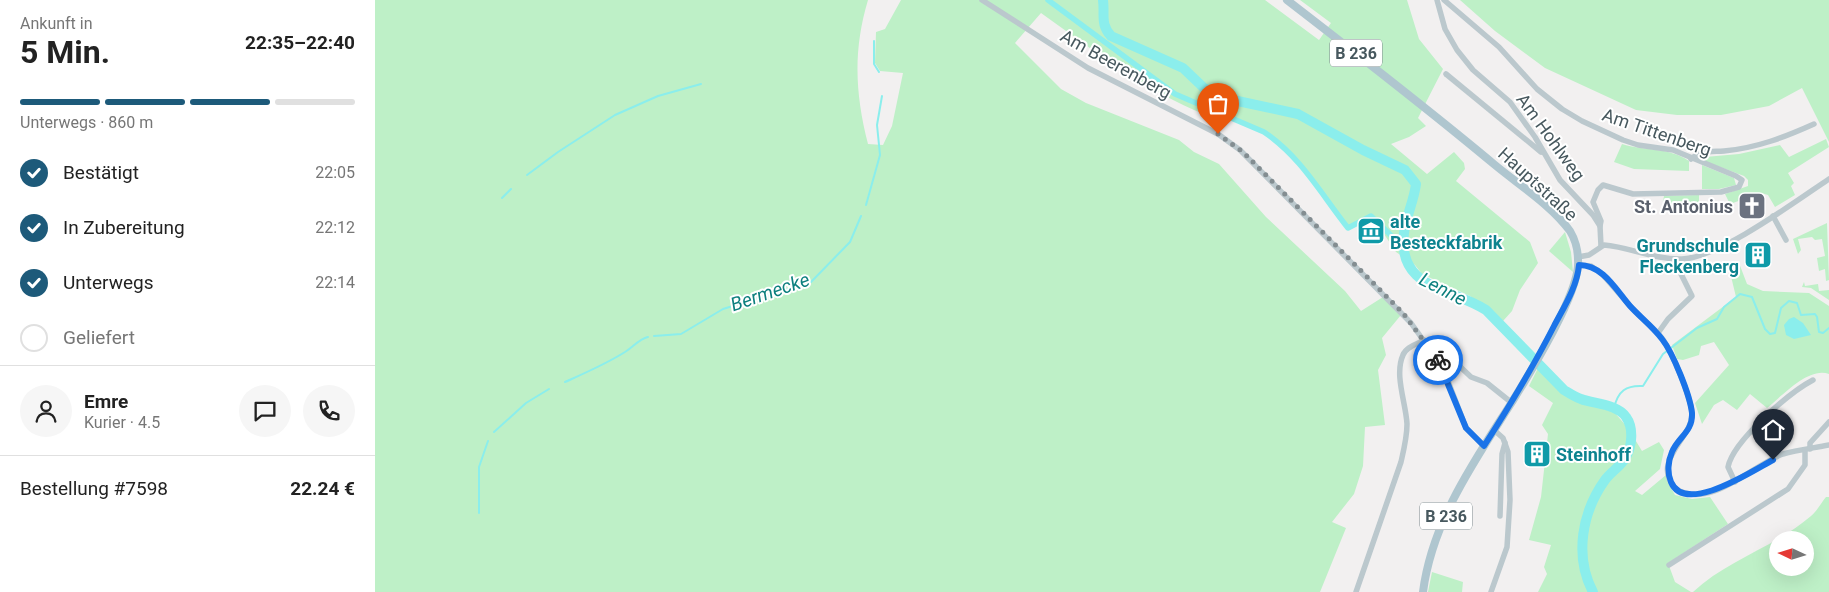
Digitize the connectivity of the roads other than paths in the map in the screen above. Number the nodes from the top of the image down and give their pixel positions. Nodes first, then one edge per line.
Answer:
1 (982, 0) edge
2 (1287, 0) edge
3 (1437, 0) edge
4 (1444, 0) edge
5 (1446, 74) dead end
6 (1814, 124) dead end
7 (1544, 154) junction
8 (1691, 159) junction
9 (1829, 180) edge
10 (1773, 216) junction
11 (1600, 226) junction
12 (1786, 240) dead end
13 (1601, 246) junction
14 (1676, 259) junction
15 (1578, 261) junction
16 (1657, 333) junction
17 (1424, 340) junction
18 (1453, 359) dead end
19 (1813, 380) dead end
20 (1512, 403) junction
21 (1829, 422) edge
22 (1494, 430) junction
23 (1505, 443) junction
24 (1829, 445) edge
25 (1484, 446) junction
26 (1807, 449) junction
27 (1735, 482) junction
28 (1500, 516) dead end
29 (1669, 564) dead end
30 (1356, 592) edge
31 (1423, 592) edge
32 (1491, 592) edge

1 - 17 street, Am Beerenberg
2 - 15 main road, Hauptstraße / B 236
3 - 7 street, Am Hohlweg
4 - 8 street, Am Tittenberg
5 - 7 street
6 - 8 street
7 - 11 street, Am Hohlweg
8 - 11 street, Am Tittenberg
9 - 10 street
10 - 12 street
10 - 14 street
11 - 13 street
13 - 14 street
13 - 15 street
14 - 16 street
15 - 16 street
15 - 20 main road, B 236
16 - 27 street
17 - 25 street, Am Beerenberg
17 - 30 street
18 - 20 street
19 - 27 street
20 - 22 main road, B 236
21 - 26 street
22 - 23 street
22 - 25 main road, B 236
23 - 28 street
23 - 32 street
24 - 26 street
25 - 31 main road, B 236
26 - 27 street
26 - 29 street

